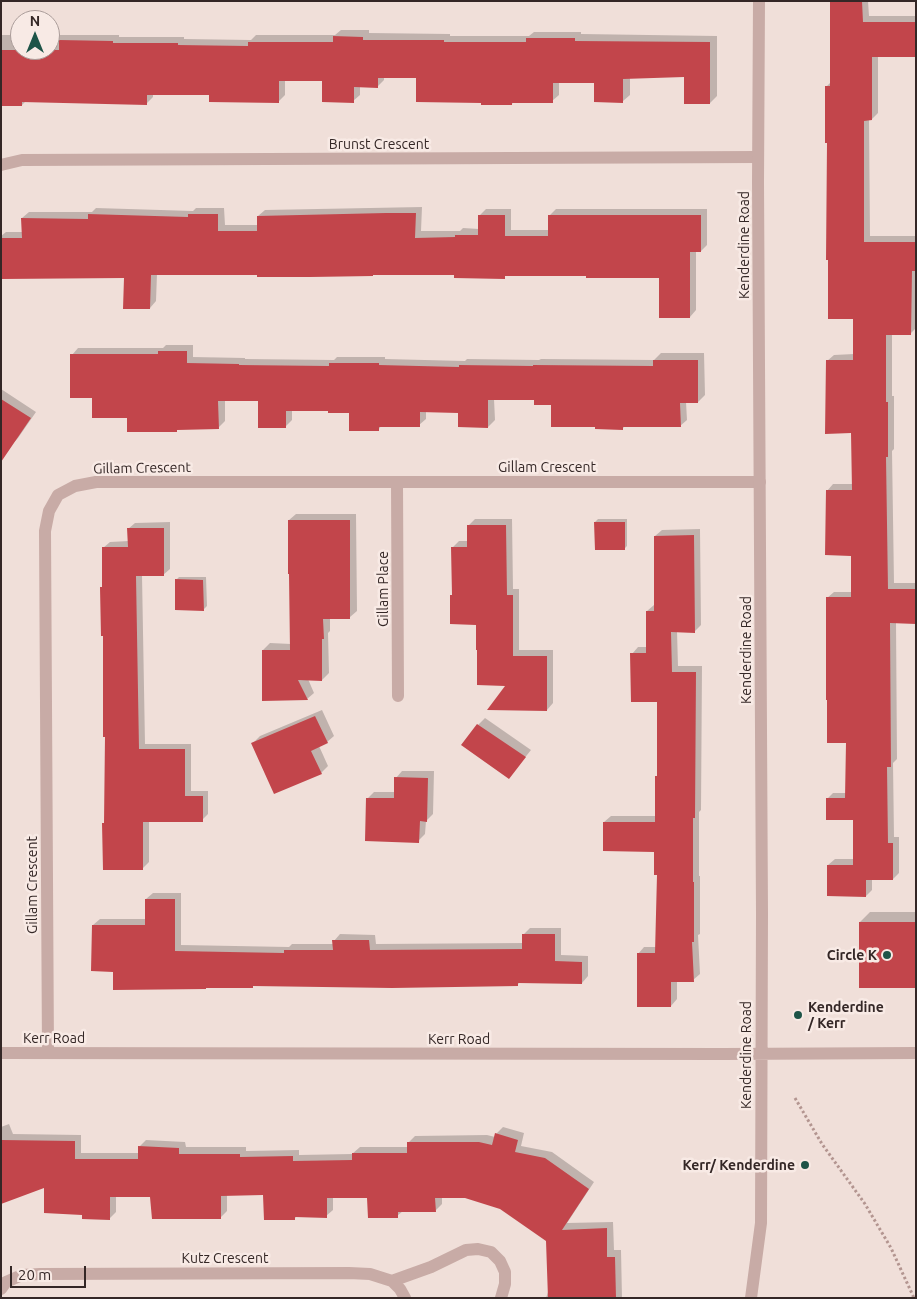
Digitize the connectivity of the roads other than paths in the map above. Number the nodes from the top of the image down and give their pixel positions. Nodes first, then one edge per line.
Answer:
1 (759, 1) edge
2 (758, 157) junction
3 (1, 165) edge
4 (397, 482) junction
5 (760, 482) junction
6 (398, 696) dead end
7 (1, 1053) edge
8 (48, 1053) junction
9 (916, 1053) edge
10 (761, 1054) junction
11 (392, 1281) junction
12 (1, 1289) edge
13 (405, 1298) edge
14 (501, 1298) edge
15 (751, 1298) edge

1 - 2 street, Kenderdine Road
2 - 3 street, Brunst Crescent
2 - 5 street, Kenderdine Road
4 - 5 street, Gillam Crescent
4 - 6 street, Gillam Place
4 - 8 street, Gillam Crescent
5 - 10 street, Kenderdine Road
7 - 8 street, Kerr Road
8 - 10 street, Kerr Road
9 - 10 street, Kerr Road
10 - 15 street, Kenderdine Road
11 - 12 street, Kutz Crescent
11 - 13 street
11 - 14 street

